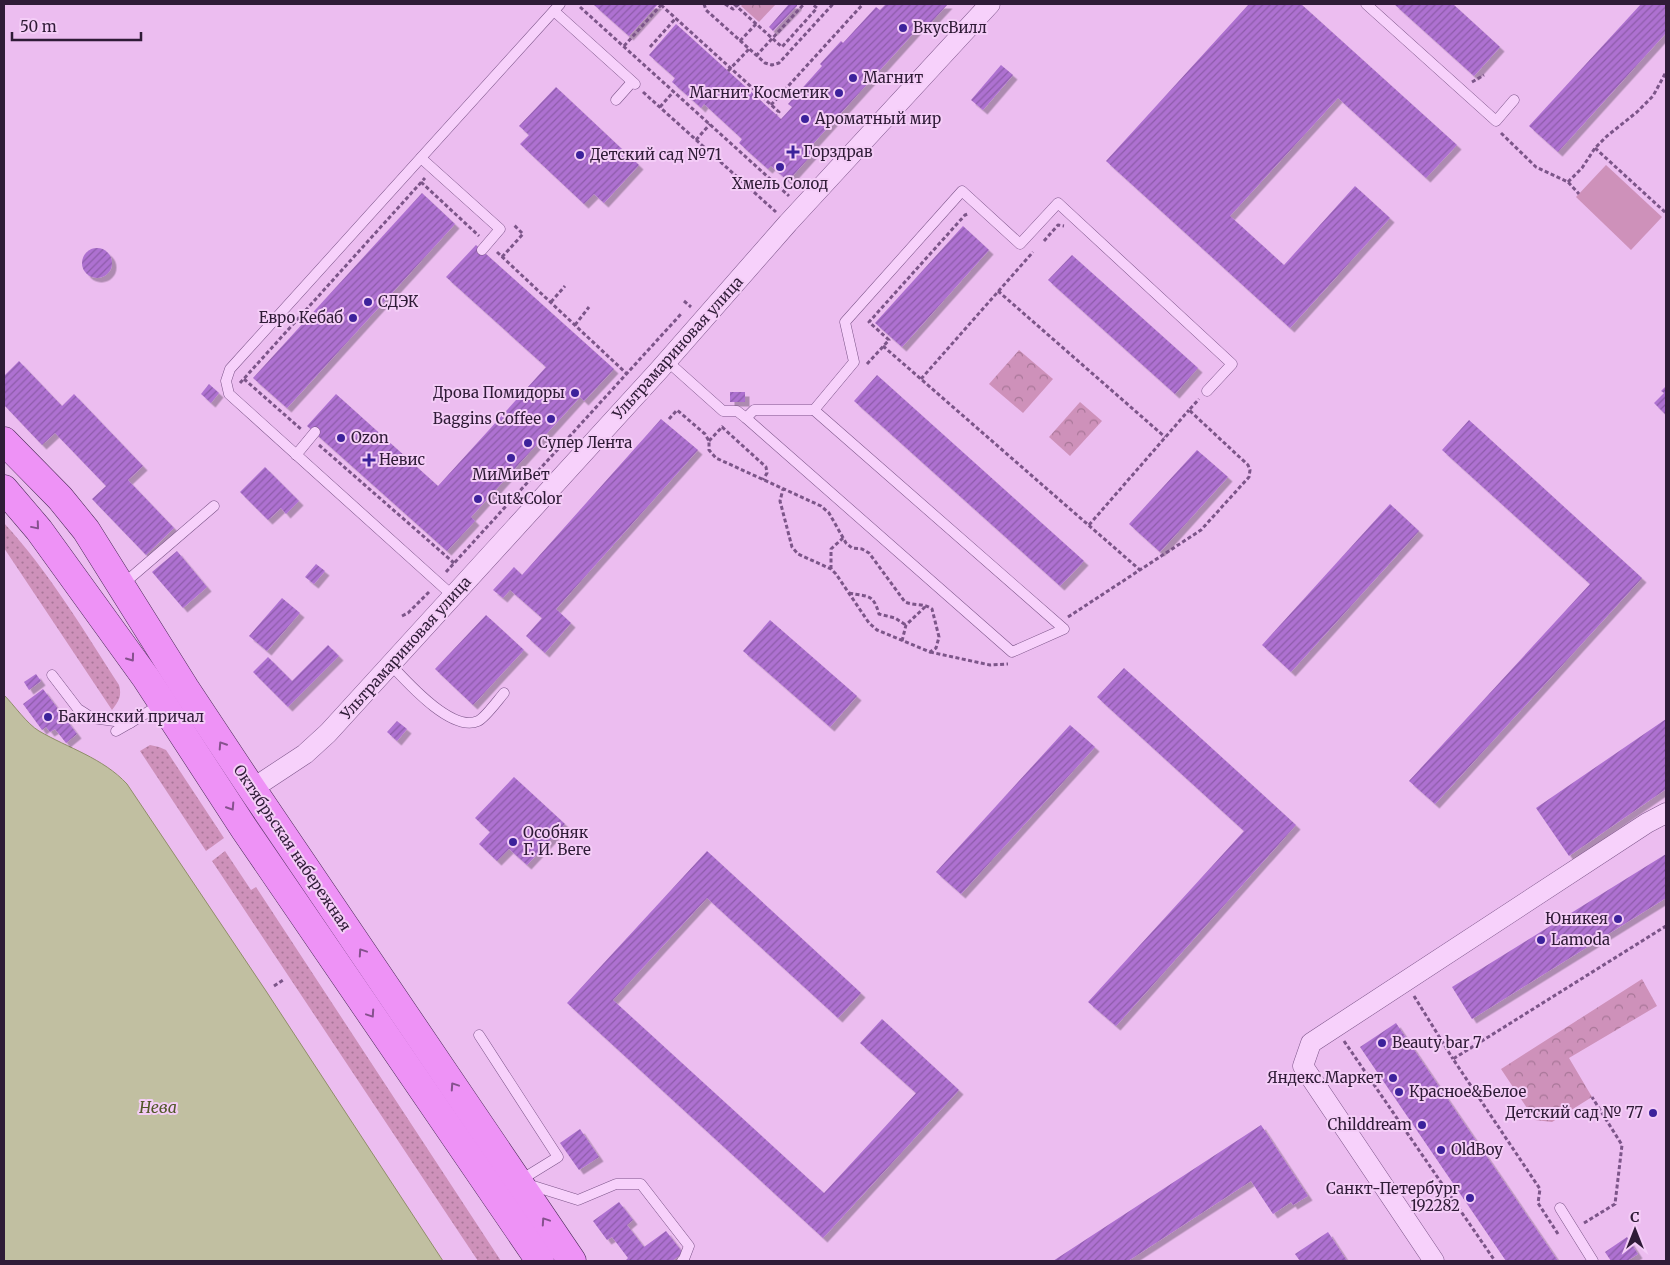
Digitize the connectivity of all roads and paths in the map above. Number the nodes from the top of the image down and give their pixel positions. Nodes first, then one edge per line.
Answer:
1 (662, 4) edge
2 (704, 4) edge
3 (725, 4) edge
4 (804, 4) edge
5 (812, 4) edge
6 (833, 4) edge
7 (863, 4) edge
8 (990, 4) edge
9 (1366, 4) edge
10 (737, 5) edge
11 (557, 7) edge
12 (580, 7) dead end
13 (676, 18) junction
14 (756, 24) junction
15 (772, 38) junction
16 (740, 41) junction
17 (624, 46) junction
18 (650, 46) dead end
19 (749, 49) junction
20 (756, 56) junction
21 (730, 70) junction
22 (1666, 72) edge
23 (1484, 75) dead end
24 (634, 83) junction
25 (1468, 85) dead end
26 (674, 91) junction
27 (616, 100) dead end
28 (1514, 100) dead end
29 (698, 105) dead end
30 (771, 105) junction
31 (660, 106) junction
32 (694, 109) junction
33 (777, 115) dead end
34 (710, 124) junction
35 (1499, 131) dead end
36 (696, 140) junction
37 (1595, 148) junction
38 (746, 149) dead end
39 (742, 153) junction
40 (421, 158) junction
41 (433, 169) junction
42 (421, 182) junction
43 (1568, 182) junction
44 (1579, 194) dead end
45 (790, 196) dead end
46 (1666, 213) edge
47 (973, 215) dead end
48 (510, 221) dead end
49 (788, 223) junction
50 (1067, 226) dead end
51 (484, 247) junction
52 (502, 257) junction
53 (565, 286) dead end
54 (998, 291) junction
55 (551, 302) junction
56 (589, 308) dead end
57 (574, 325) junction
58 (883, 346) junction
59 (667, 361) junction
60 (865, 366) dead end
61 (627, 374) dead end
62 (244, 379) junction
63 (921, 380) junction
64 (1207, 391) joint
65 (229, 394) junction
66 (1191, 396) dead end
67 (1198, 401) junction
68 (814, 410) junction
69 (1189, 410) junction
70 (746, 418) junction
71 (669, 419) dead end
72 (722, 427) dead end
73 (313, 435) junction
74 (1165, 437) junction
75 (4, 441) edge
76 (296, 455) junction
77 (763, 480) junction
78 (4, 489) edge
79 (783, 489) junction
80 (214, 506) dead end
81 (1088, 525) junction
82 (843, 538) junction
83 (454, 564) dead end
84 (831, 569) junction
85 (1140, 570) junction
86 (120, 586) junction
87 (848, 593) junction
88 (453, 596) junction
89 (927, 605) junction
90 (1071, 624) dead end
91 (906, 625) junction
92 (902, 641) junction
93 (930, 652) junction
94 (1017, 664) dead end
95 (391, 665) junction
96 (52, 675) dead end
97 (504, 693) dead end
98 (162, 703) junction
99 (130, 722) junction
100 (116, 731) dead end
101 (252, 789) junction
102 (1666, 813) edge
103 (1666, 926) edge
104 (283, 980) dead end
105 (274, 986) dead end
106 (1410, 991) dead end
107 (1340, 1034) dead end
108 (479, 1035) dead end
109 (1453, 1059) junction
110 (1592, 1097) dead end
111 (518, 1181) junction
112 (1560, 1208) dead end
113 (1573, 1230) junction
114 (540, 1261) edge
115 (572, 1261) edge
116 (682, 1261) edge
117 (1434, 1261) edge
118 (1494, 1261) edge
119 (1593, 1261) edge

1 - 13 path
1 - 17 path
2 - 16 path
3 - 10 path
4 - 15 path
5 - 15 path
6 - 20 path
7 - 30 path
8 - 49 street, Ультрамариновая улица
9 - 28 lane
10 - 14 path
11 - 24 lane
11 - 40 lane
12 - 17 path
13 - 18 path
13 - 21 path
14 - 15 path
14 - 16 path
15 - 20 path
16 - 19 path
17 - 26 path
19 - 20 path
19 - 21 path
21 - 30 path
22 - 37 path
23 - 25 path
24 - 27 lane
24 - 31 path
26 - 31 path
26 - 32 path
29 - 32 path
30 - 33 path
31 - 36 path
32 - 34 path
34 - 36 path
34 - 39 path
35 - 43 path
36 - 49 path
37 - 43 path
37 - 46 path
38 - 39 path
39 - 45 path
40 - 41 lane
40 - 65 lane
41 - 42 path
41 - 51 lane
42 - 51 path
42 - 62 path
43 - 44 path
47 - 58 path
48 - 52 path
49 - 59 street, Ультрамариновая улица
50 - 54 path
51 - 52 path
52 - 55 path
53 - 55 path
54 - 63 path
54 - 74 path
55 - 57 path
56 - 57 path
57 - 61 path
58 - 60 path
58 - 63 path
59 - 70 lane
59 - 88 street, Ультрамариновая улица
62 - 65 path
62 - 73 path
63 - 81 path
64 - 67 path
64 - 68 lane
65 - 76 lane
66 - 67 path
67 - 69 path
68 - 70 lane
68 - 70 lane
69 - 74 path
69 - 85 path
71 - 77 path
72 - 77 path
73 - 76 lane
73 - 83 path
74 - 81 path
75 - 86 main road, Октябрьская набережная
76 - 88 lane
77 - 79 path
78 -> 98 main road, Октябрьская набережная
79 - 82 path
79 - 84 path
80 - 86 lane
81 - 85 path
82 - 84 path
82 - 89 path
84 - 87 path
85 - 90 path
101 -> 86 main road, Октябрьская набережная
87 - 91 path
87 - 92 path
88 - 95 street, Ультрамариновая улица
89 - 91 path
89 - 93 path
91 - 92 path
92 - 93 path
93 - 94 path
95 - 97 lane
95 - 101 street, Ультрамариновая улица
96 - 99 lane
98 - 99 lane
98 -> 114 main road, Октябрьская набережная
99 - 100 lane
111 -> 101 main road, Октябрьская набережная
102 - 117 street
103 - 109 path
104 - 105 path
106 - 109 path
107 - 118 path
108 - 111 lane
109 - 113 path
110 - 113 path
115 -> 111 main road, Октябрьская набережная
111 - 116 lane
112 - 113 lane
113 - 119 lane

